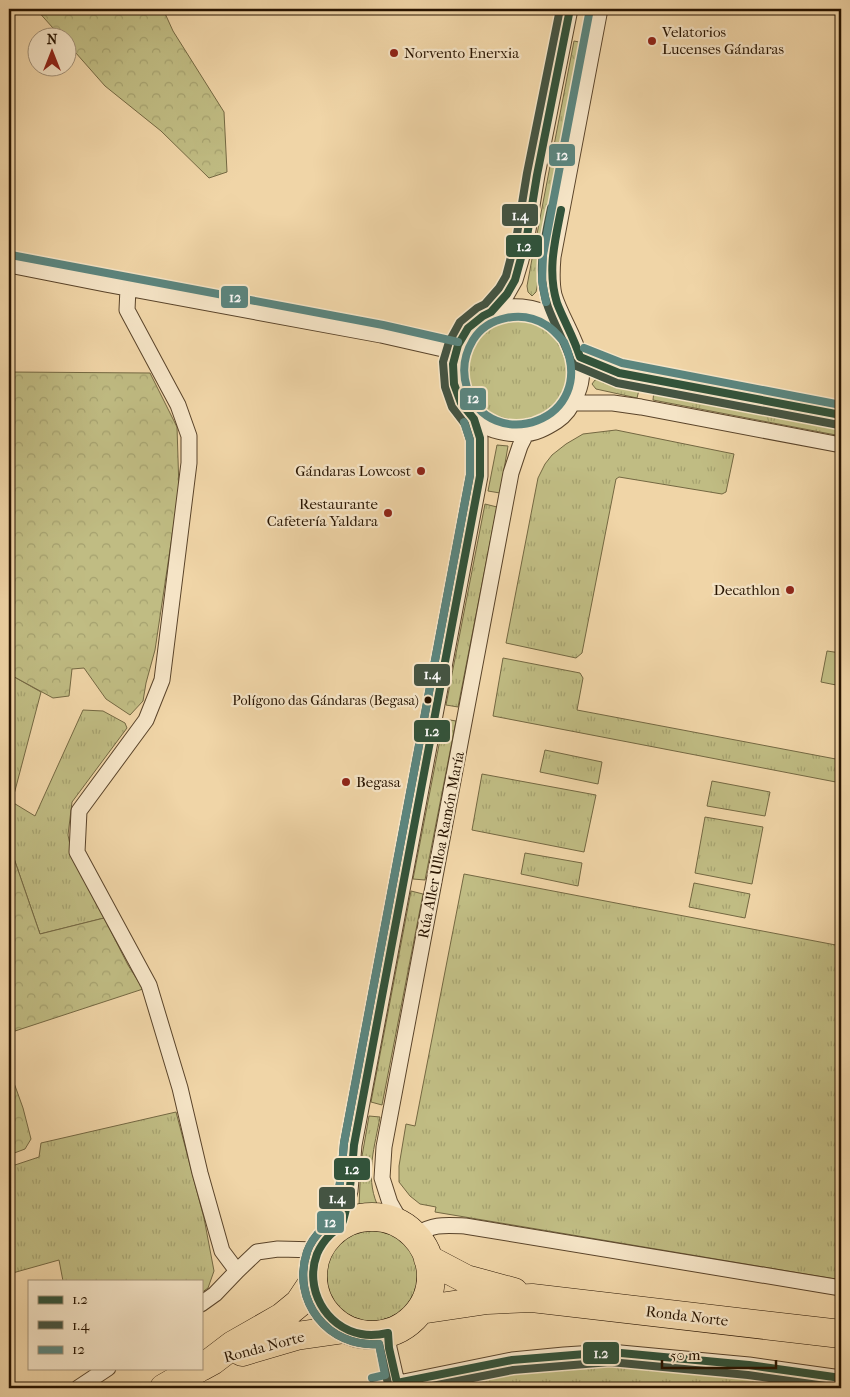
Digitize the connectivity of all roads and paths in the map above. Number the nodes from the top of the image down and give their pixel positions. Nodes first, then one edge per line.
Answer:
1 (570, 9) edge
2 (600, 9) edge
3 (9, 264) edge
4 (128, 288) junction
5 (491, 312) junction
6 (570, 334) junction
7 (456, 352) junction
8 (580, 357) junction
9 (573, 404) junction
10 (841, 415) edge
11 (474, 419) junction
12 (526, 434) junction
13 (841, 445) edge
14 (341, 1226) junction
15 (408, 1230) junction
16 (319, 1250) junction
17 (428, 1259) junction
18 (237, 1271) junction
19 (313, 1282) junction
20 (841, 1288) edge
21 (532, 1298) junction
22 (202, 1303) edge
23 (420, 1310) junction
24 (345, 1329) junction
25 (388, 1333) junction
26 (841, 1334) edge
27 (204, 1365) edge
28 (105, 1370) edge
29 (195, 1370) edge
30 (841, 1378) edge
31 (397, 1383) junction
32 (78, 1388) edge
33 (164, 1388) edge
34 (374, 1388) edge

1 - 5 street, Rúa Aller Ulloa Ramón María
2 - 6 street, Rúa Aller Ulloa Ramón María
3 - 4 street
4 - 7 street
4 - 18 street
5 - 6 street, Rúa Aller Ulloa Ramón María
5 - 7 street, Rúa Aller Ulloa Ramón María
6 - 8 street, Rúa Aller Ulloa Ramón María
7 - 11 street, Rúa Aller Ulloa Ramón María
8 - 9 street, Rúa Aller Ulloa Ramón María
8 - 10 street
9 - 12 street, Rúa Aller Ulloa Ramón María
9 - 13 street
11 - 12 street, Rúa Aller Ulloa Ramón María
11 - 14 street, Rúa Aller Ulloa Ramón María
12 - 15 street, Rúa Aller Ulloa Ramón María
14 - 15 highway, Ronda Norte
14 - 16 highway, Ronda Norte
15 - 17 highway, Ronda Norte
15 - 20 street
16 - 18 street
16 - 19 highway, Ronda Norte
17 - 21 highway, Ronda Norte
17 - 23 highway, Ronda Norte
18 - 22 street
19 - 24 highway, Ronda Norte
19 - 27 highway, Ronda Norte
21 - 23 highway, Ronda Norte
21 - 26 highway, Ronda Norte
23 - 25 highway, Ronda Norte
24 - 25 highway, Ronda Norte
24 - 27 highway, Ronda Norte
25 - 31 street
28 - 32 street
29 - 33 highway, Ronda Norte
30 - 31 street
31 - 34 street

